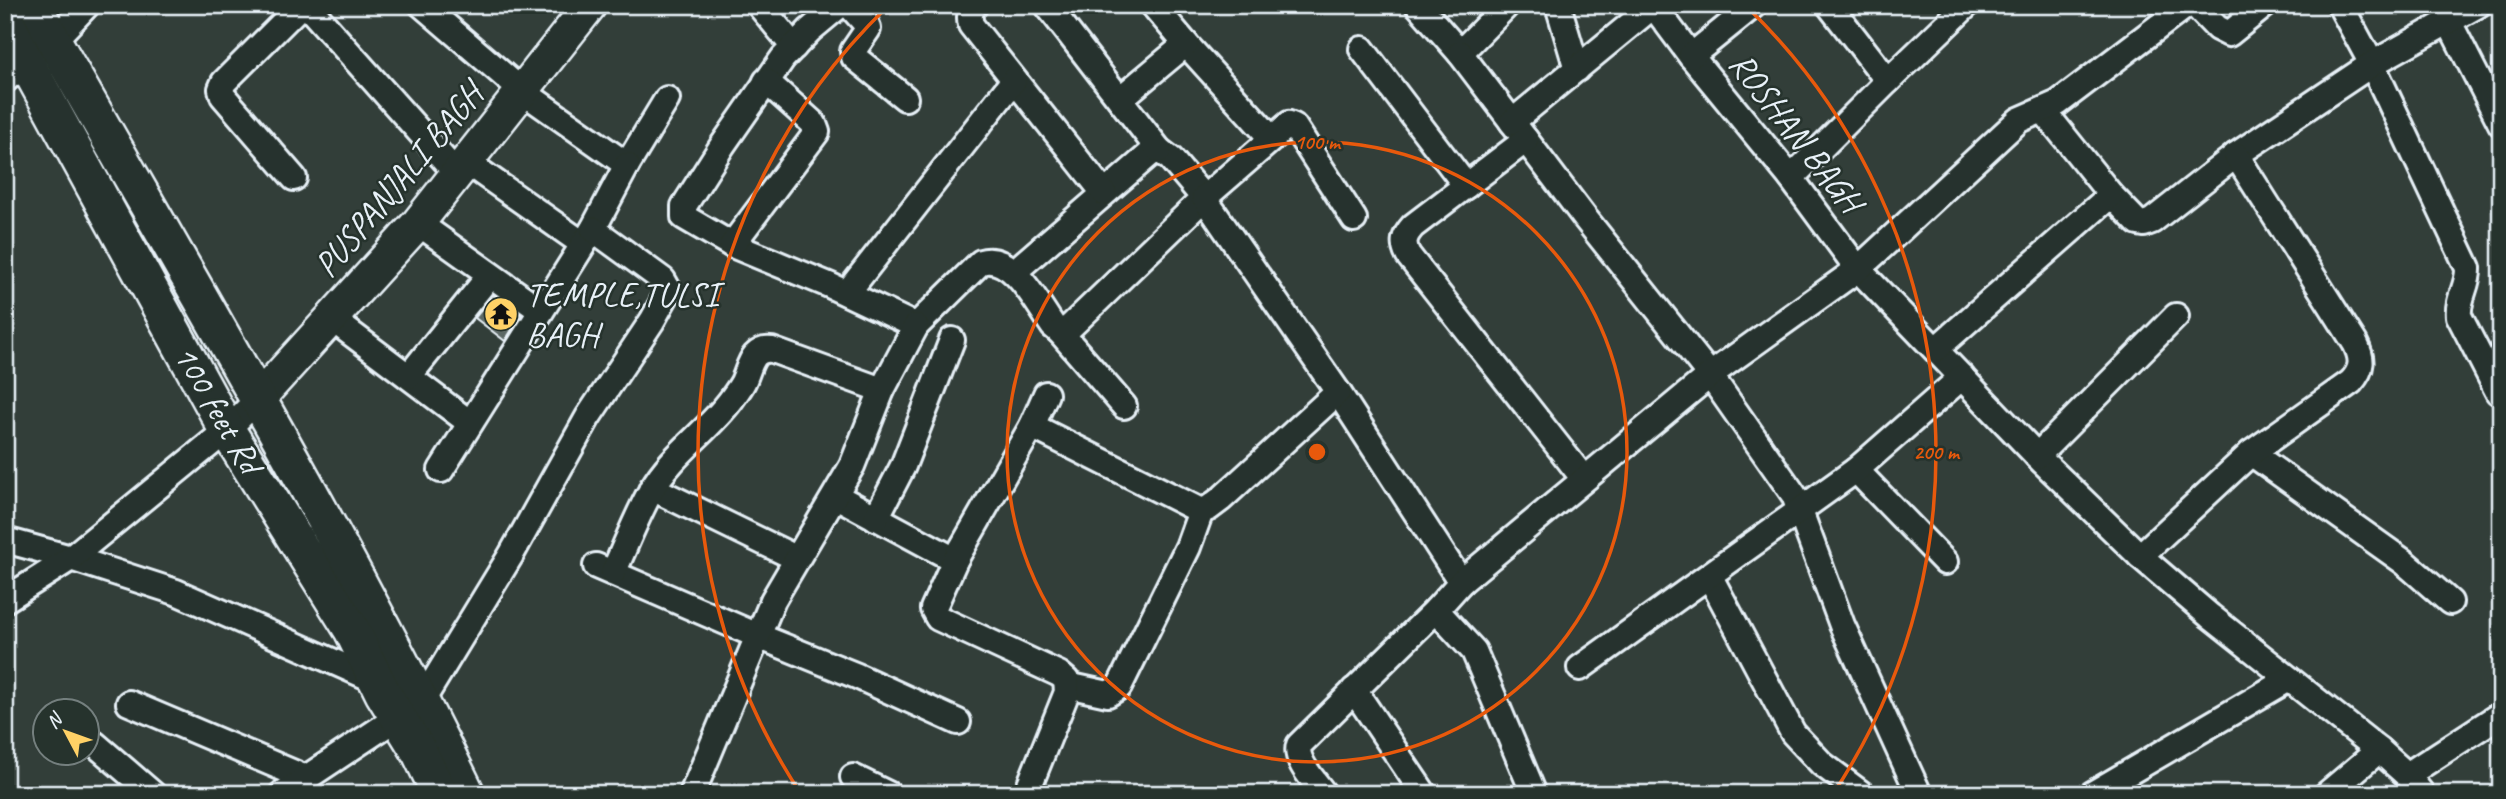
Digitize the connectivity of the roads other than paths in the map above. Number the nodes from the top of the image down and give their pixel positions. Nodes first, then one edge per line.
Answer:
1 (33, 5) edge
2 (87, 5) edge
3 (422, 5) edge
4 (590, 5) edge
5 (759, 5) edge
6 (840, 5) edge
7 (849, 5) edge
8 (975, 5) edge
9 (1046, 5) edge
10 (1153, 5) edge
11 (1418, 5) edge
12 (1507, 5) edge
13 (1558, 5) edge
14 (1754, 5) edge
15 (1829, 5) edge
16 (1968, 5) edge
17 (2187, 5) edge
18 (2195, 5) edge
19 (2265, 5) edge
20 (2340, 5) edge
21 (2478, 5) edge
22 (1653, 6) edge
23 (5, 18) edge
24 (2449, 22) junction
25 (53, 41) junction
26 (1185, 44) junction
27 (794, 47) junction
28 (1362, 49) dead end
29 (1460, 53) junction
30 (1691, 57) junction
31 (2372, 64) junction
32 (1577, 69) junction
33 (16, 71) edge
34 (1014, 80) junction
35 (766, 81) junction
36 (1888, 81) junction
37 (522, 91) junction
38 (905, 98) dead end
39 (667, 99) dead end
40 (1120, 99) junction
41 (2043, 110) junction
42 (2501, 124) edge
43 (1519, 131) junction
44 (1271, 138) junction
45 (1159, 150) junction
46 (2236, 155) junction
47 (627, 165) junction
48 (463, 169) junction
49 (294, 178) dead end
50 (1791, 178) junction
51 (1466, 186) junction
52 (1104, 193) junction
53 (2111, 195) junction
54 (1203, 198) junction
55 (1354, 219) dead end
56 (418, 223) junction
57 (588, 237) junction
58 (732, 245) junction
59 (1858, 269) junction
60 (1015, 271) junction
61 (490, 275) junction
62 (847, 293) junction
63 (540, 310) junction
64 (2176, 316) dead end
65 (332, 319) junction
66 (916, 326) junction
67 (1060, 332) junction
68 (952, 340) dead end
69 (1936, 349) junction
70 (1710, 375) junction
71 (409, 376) junction
72 (1962, 377) junction
73 (882, 390) junction
74 (1338, 392) junction
75 (2500, 393) edge
76 (1046, 394) dead end
77 (258, 399) junction
78 (1124, 406) dead end
79 (470, 423) junction
80 (1032, 426) junction
81 (228, 430) junction
82 (2251, 453) junction
83 (2037, 456) junction
84 (440, 470) dead end
85 (1856, 470) junction
86 (1584, 479) junction
87 (652, 488) junction
88 (836, 496) junction
89 (1201, 511) junction
90 (1801, 511) junction
91 (876, 518) junction
92 (5, 540) edge
93 (2140, 556) junction
94 (71, 558) junction
95 (796, 558) junction
96 (956, 561) junction
97 (1945, 562) dead end
98 (1710, 576) junction
99 (1461, 582) junction
100 (5, 600) edge
101 (2450, 602) dead end
102 (1436, 610) junction
103 (758, 636) junction
104 (1580, 668) dead end
105 (2289, 679) junction
106 (377, 681) junction
107 (1067, 685) junction
108 (1354, 690) junction
109 (129, 703) dead end
110 (410, 709) junction
111 (2501, 714) edge
112 (958, 722) dead end
113 (2379, 750) junction
114 (102, 751) edge
115 (853, 776) dead end
116 (306, 778) junction
117 (2415, 784) edge
118 (1529, 793) edge
119 (153, 794) edge
120 (282, 794) edge
121 (440, 794) edge
122 (467, 794) edge
123 (692, 794) edge
124 (888, 794) edge
125 (1026, 794) edge
126 (1325, 794) edge
127 (1424, 794) edge
128 (1862, 794) edge
129 (1919, 794) edge
130 (2092, 794) edge
131 (2327, 794) edge

1 - 25 main road
2 - 25 street
3 - 37 street
4 - 37 street, PUSPANJALI BAGH
5 - 27 street
6 - 27 street
7 - 38 street
8 - 34 street
9 - 40 street
10 - 26 street
11 - 29 street
12 - 29 street
13 - 32 street
14 - 30 street
15 - 36 street
16 - 36 street
17 - 41 street
18 - 19 street
20 - 31 street
21 - 24 street
22 - 30 street, ROSHAN BAGH
22 - 32 street
23 - 33 main road, 100 feet Rd
24 - 31 street
24 - 42 street
25 - 77 main road
26 - 40 street
26 - 44 street
27 - 35 street
28 - 51 street
29 - 43 street
30 - 50 street, ROSHAN BAGH
31 - 46 street
31 - 75 street
32 - 43 street
33 - 81 main road, 100 feet Rd
34 - 52 street
34 - 62 street
35 - 58 street
35 - 58 street
36 - 50 street
37 - 47 street
37 - 48 street, PUSPANJALI BAGH
39 - 47 street
40 - 45 street
41 - 53 street
41 - 59 street
43 - 51 street
43 - 70 street
44 - 54 street
44 - 55 street
45 - 52 street
45 - 54 street
46 - 53 street
46 - 82 street
47 - 57 street
48 - 49 street
48 - 56 street, PUSPANJALI BAGH
48 - 57 street
50 - 59 street, ROSHAN BAGH
51 - 86 street
52 - 60 street
53 - 69 street
54 - 67 street
54 - 74 street
56 - 61 street
56 - 65 street, PUSPANJALI BAGH
57 - 63 street
57 - 110 street
58 - 62 street
59 - 69 street, ROSHAN BAGH
59 - 70 street
60 - 66 street
60 - 67 street
61 - 63 street
61 - 71 street
62 - 66 street
63 - 79 street
64 - 83 street
65 - 71 street
65 - 77 street, PUSPANJALI BAGH
66 - 73 street
67 - 78 street
68 - 91 street
69 - 72 street, ROSHAN BAGH
70 - 86 street
70 - 90 street
71 - 79 street
72 - 83 street, ROSHAN BAGH
72 - 85 street
73 - 87 street
73 - 88 street
74 - 89 street
74 - 99 street
76 - 80 street
77 - 81 street
77 - 110 main road
79 - 84 street
80 - 89 street
80 - 96 street
81 - 94 street
81 - 106 main road, 100 feet Rd
82 - 93 street
82 - 101 street
83 - 93 street, ROSHAN BAGH
85 - 90 street
85 - 97 street
86 - 99 street
87 - 95 street
87 - 103 street
88 - 91 street
88 - 95 street
89 - 107 street
90 - 98 street
90 - 129 street
91 - 96 street
92 - 94 street
93 - 105 street, ROSHAN BAGH
94 - 100 street
94 - 106 street
95 - 103 street
96 - 107 street
98 - 104 street
98 - 128 street
99 - 102 street
102 - 108 street
102 - 118 street
103 - 112 street
103 - 123 street
105 - 113 street, ROSHAN BAGH
105 - 130 street
106 - 110 main road, 100 feet Rd
107 - 125 street
108 - 126 street
108 - 127 street
109 - 116 street
110 - 116 street
110 - 121 main road, 100 feet Rd
110 - 122 main road
111 - 117 street
113 - 117 street, ROSHAN BAGH
113 - 131 street
114 - 119 street
115 - 124 street
116 - 120 street

